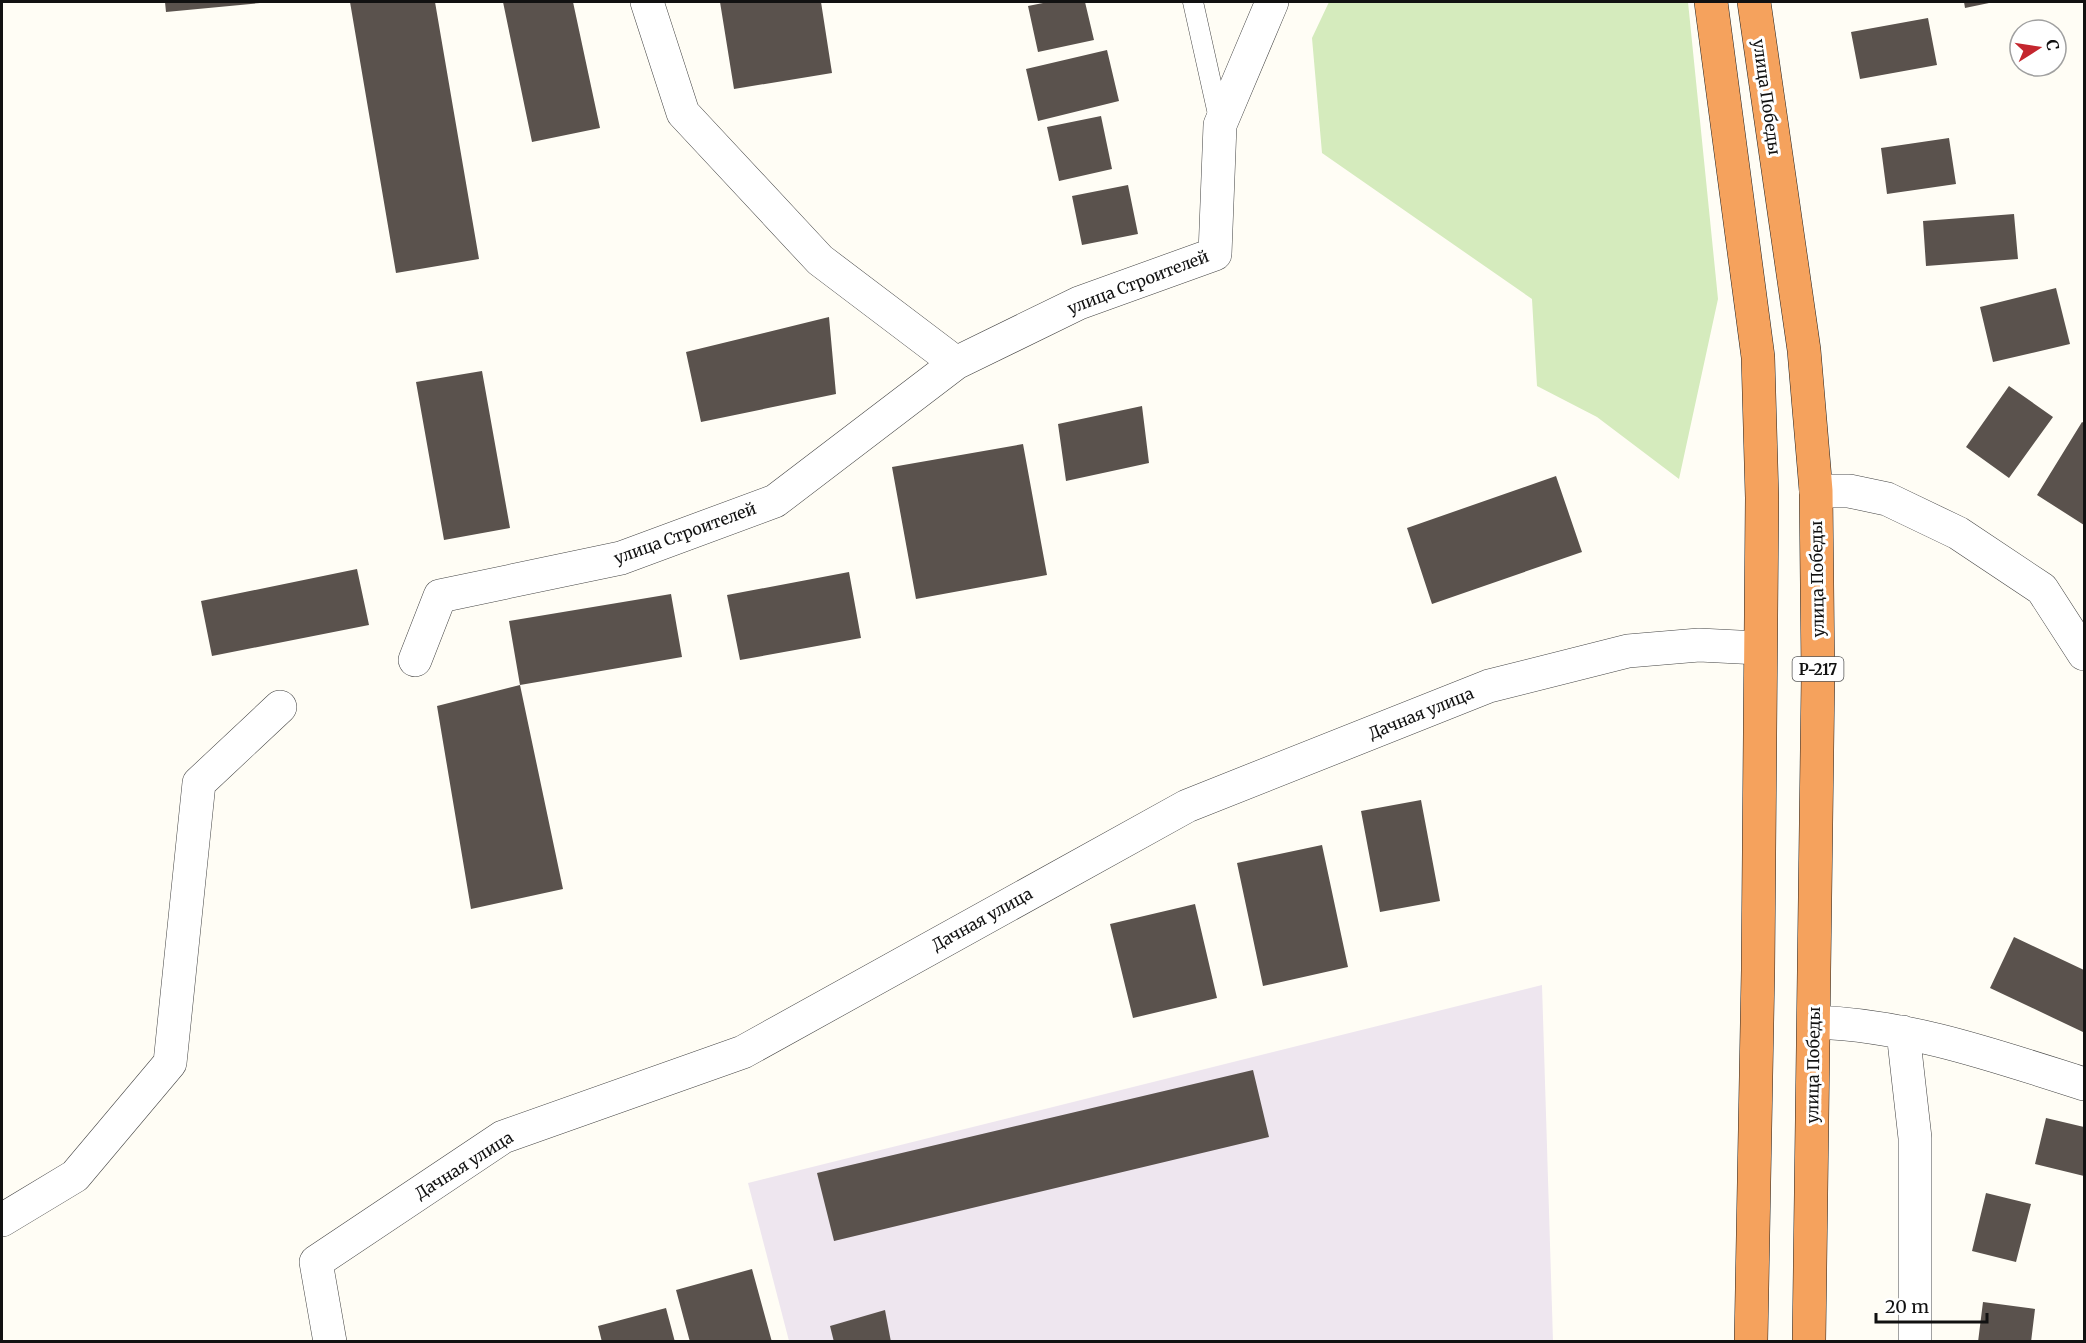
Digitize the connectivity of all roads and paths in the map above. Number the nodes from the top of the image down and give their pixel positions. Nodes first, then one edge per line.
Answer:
1 (647, 2) edge
2 (1193, 2) edge
3 (1272, 2) edge
4 (1711, 2) edge
5 (1754, 2) edge
6 (1221, 125) junction
7 (956, 363) junction
8 (1816, 491) junction
9 (1759, 648) junction
10 (2085, 654) edge
11 (415, 660) dead end
12 (280, 707) dead end
13 (1814, 1022) junction
14 (1903, 1032) junction
15 (2085, 1084) edge
16 (2, 1220) edge
17 (330, 1341) edge
18 (1751, 1341) edge
19 (1809, 1341) edge
20 (1915, 1341) edge

1 - 7 street
2 - 6 lane
3 - 6 street, улица Строителей
4 - 9 highway
5 - 8 highway, улица Победы / Р-217
6 - 7 street, улица Строителей
7 - 11 street, улица Строителей
8 - 10 street
8 - 13 highway, улица Победы / Р-217
9 - 17 street, Дачная улица
9 - 18 highway
12 - 16 street
13 - 14 street
13 - 19 highway, улица Победы / Р-217
14 - 15 street
14 - 20 street

